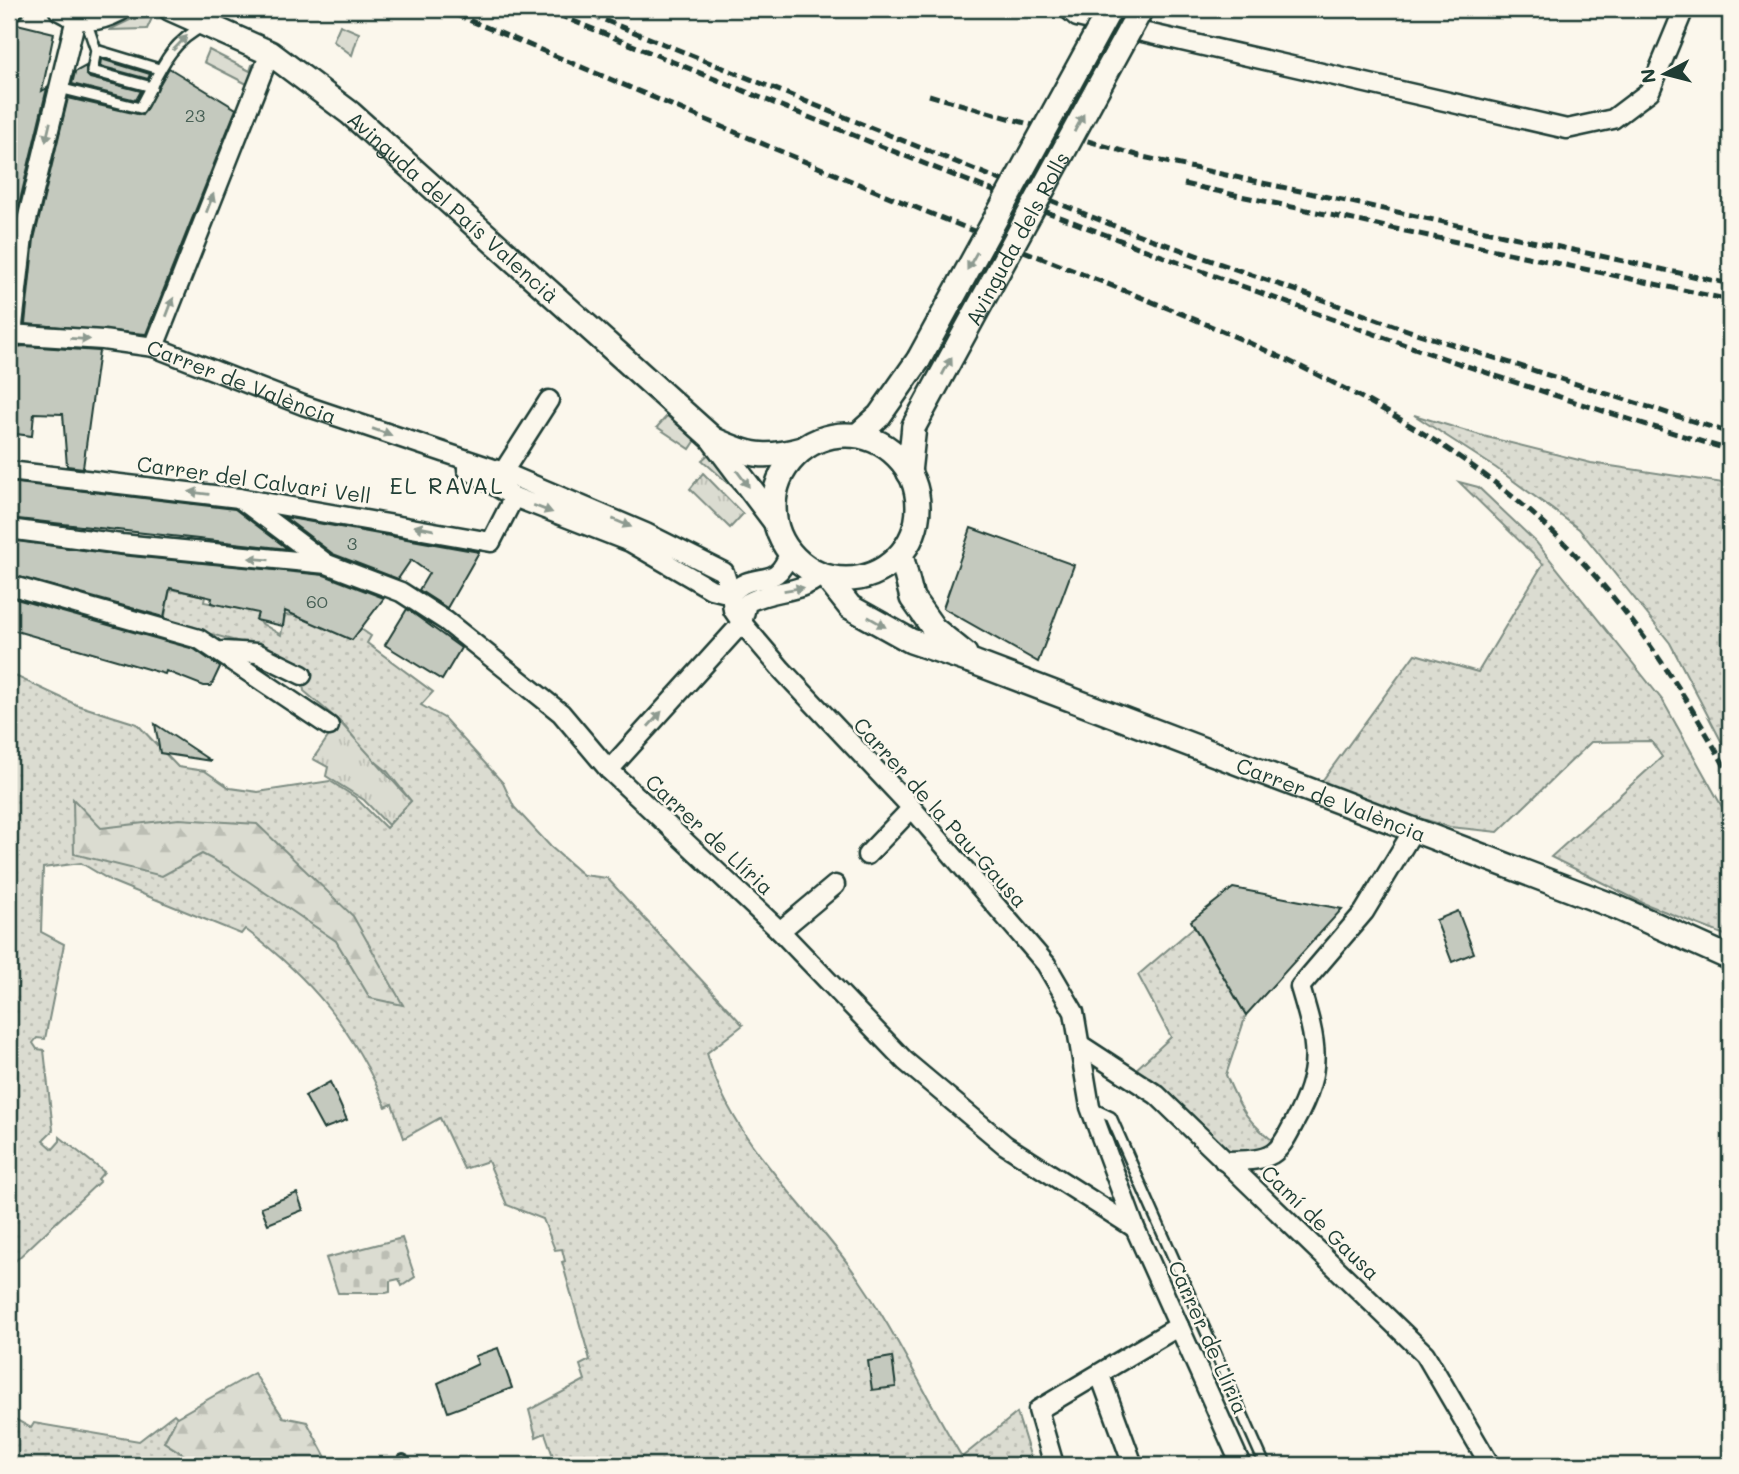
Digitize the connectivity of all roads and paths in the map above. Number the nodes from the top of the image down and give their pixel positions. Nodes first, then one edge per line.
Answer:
1 (14, 9) edge
2 (119, 9) edge
3 (171, 9) edge
4 (1068, 9) edge
5 (1110, 9) edge
6 (1141, 9) edge
7 (1684, 9) edge
8 (9, 11) edge
9 (74, 15) edge
10 (207, 25) junction
11 (96, 50) junction
12 (270, 54) junction
13 (159, 69) junction
14 (152, 86) junction
15 (59, 88) junction
16 (10, 334) edge
17 (154, 347) junction
18 (549, 400) dead end
19 (858, 435) junction
20 (712, 438) junction
21 (802, 449) junction
22 (467, 462) junction
23 (9, 471) edge
24 (503, 472) junction
25 (909, 473) junction
26 (514, 497) junction
27 (239, 498) junction
28 (774, 520) junction
29 (9, 529) edge
30 (789, 553) junction
31 (901, 555) junction
32 (327, 564) junction
33 (823, 577) junction
34 (9, 585) edge
35 (727, 588) junction
36 (742, 623) junction
37 (219, 651) junction
38 (976, 663) junction
39 (302, 675) dead end
40 (329, 726) dead end
41 (609, 770) junction
42 (912, 808) junction
43 (1413, 831) junction
44 (867, 855) dead end
45 (835, 885) dead end
46 (780, 931) junction
47 (1730, 958) edge
48 (1082, 1046) junction
49 (1090, 1107) junction
50 (1224, 1161) junction
51 (1135, 1228) junction
52 (1179, 1326) junction
53 (1100, 1375) junction
54 (1054, 1465) edge
55 (1133, 1465) edge
56 (1241, 1465) edge
57 (1265, 1465) edge
58 (1490, 1465) edge

1 - 8 street
2 - 9 main road
3 - 10 main road, Avinguda del País Valencià
4 - 7 street
5 -> 19 main road, Avinguda dels Rolls, bridge
25 -> 6 main road, Avinguda dels Rolls, bridge
9 - 11 lane
9 - 15 street
10 - 12 main road, Avinguda del País Valencià
13 -> 10 lane
11 - 13 lane
11 - 14 lane
17 -> 12 street
12 - 20 main road, Avinguda del País Valencià
13 - 14 lane
14 - 15 lane
15 -> 16 street
16 -> 17 street, Carrer de València
17 -> 22 street, Carrer de València
18 - 24 street
19 - 21 main road
19 - 25 main road
20 - 21 main road, Avinguda del País Valencià
20 -> 28 main road, Avinguda del País Valencià
21 - 28 main road
22 - 24 street, Carrer de València
22 - 26 street, Carrer de València
27 -> 23 street, Carrer del Calvari Vell
24 -> 35 street, Carrer de València
25 - 31 main road
26 -> 27 street, Carrer del Calvari Vell
26 -> 35 street, Carrer de València
27 - 32 street, Carrer de Llíria
28 - 30 main road
32 -> 29 street
30 - 33 main road
30 - 35 street
31 - 33 main road
31 - 38 main road, Carrer de València
32 - 41 street, Carrer de Llíria
36 -> 33 street
33 -> 38 main road, Carrer de València
34 - 37 street
35 - 36 street
41 -> 36 street
36 - 42 street, Carrer de la Pau-Gausa
37 - 39 street
37 - 40 street
38 - 43 main road, Carrer de València
41 - 46 street, Carrer de Llíria
42 - 44 street
42 - 48 street, Carrer de la Pau-Gausa
43 - 47 main road, Carrer de València
43 - 50 street
45 - 46 street
46 - 51 street, Carrer de Llíria
48 - 49 street, Carrer de la Pau-Gausa
48 - 50 street, Camí de Gausa
49 - 51 street, Carrer de Llíria
49 - 57 lane
50 - 58 street, Camí de Gausa
51 - 52 street, Carrer de Llíria
52 - 53 street
52 - 56 street, Carrer de Llíria
53 - 54 street
53 - 55 street

